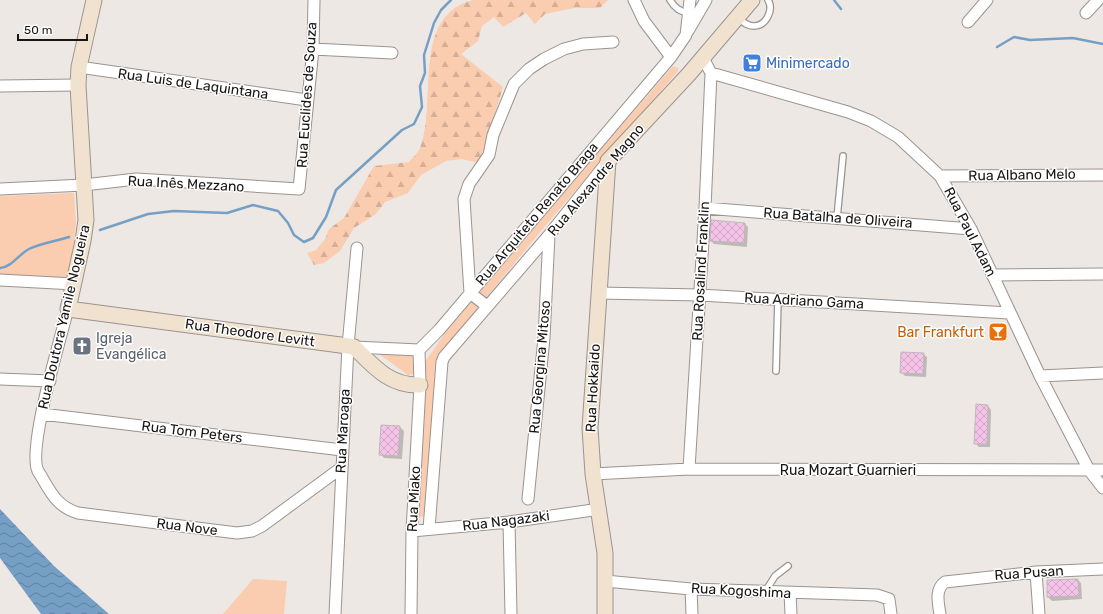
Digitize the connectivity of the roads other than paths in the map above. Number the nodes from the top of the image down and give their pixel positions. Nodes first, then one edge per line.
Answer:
1 (94, 0) edge
2 (314, 0) edge
3 (634, 0) edge
4 (670, 0) edge
5 (690, 0) edge
6 (706, 0) edge
7 (752, 0) edge
8 (768, 0) edge
9 (987, 0) edge
10 (1098, 0) edge
11 (688, 13) junction
12 (1086, 13) dead end
13 (737, 18) junction
14 (968, 22) dead end
15 (686, 36) junction
16 (613, 42) dead end
17 (313, 49) junction
18 (392, 53) dead end
19 (673, 53) junction
20 (703, 58) junction
21 (79, 67) junction
22 (711, 73) junction
23 (78, 85) junction
24 (0, 86) edge
25 (307, 100) junction
26 (843, 156) dead end
27 (608, 161) junction
28 (1103, 175) edge
29 (940, 176) junction
30 (84, 185) junction
31 (0, 189) edge
32 (299, 189) joint
33 (705, 208) junction
34 (837, 218) junction
35 (971, 229) junction
36 (549, 235) junction
37 (357, 248) dead end
38 (1103, 274) edge
39 (992, 275) junction
40 (0, 280) edge
41 (74, 284) junction
42 (598, 293) junction
43 (470, 294) junction
44 (700, 295) junction
45 (778, 300) junction
46 (487, 306) junction
47 (68, 309) junction
48 (1009, 313) junction
49 (351, 347) junction
50 (419, 350) junction
51 (776, 371) dead end
52 (1103, 373) edge
53 (1040, 376) junction
54 (0, 379) edge
55 (50, 381) junction
56 (420, 385) junction
57 (42, 414) junction
58 (342, 450) junction
59 (36, 467) joint
60 (341, 468) junction
61 (689, 469) junction
62 (1089, 470) junction
63 (1103, 470) edge
64 (593, 474) junction
65 (1103, 488) edge
66 (528, 499) dead end
67 (600, 509) junction
68 (509, 522) junction
69 (429, 529) junction
70 (412, 531) junction
71 (788, 566) dead end
72 (1103, 569) edge
73 (1036, 572) junction
74 (605, 581) junction
75 (691, 589) junction
76 (765, 592) junction
77 (790, 593) junction
78 (334, 614) edge
79 (411, 614) edge
80 (510, 614) edge
81 (605, 614) edge
82 (692, 614) edge
83 (791, 614) edge
84 (891, 614) edge
85 (940, 614) edge
86 (1039, 614) edge

1 - 21 street, Rua Doutora Yamile Nogueira
2 - 17 street, Rua Euclides de Souza
3 - 19 street
4 - 11 lane
5 - 11 street
6 - 15 street
7 - 13 street, Rua Alexandre Magno
8 - 13 lane
9 - 14 street
10 - 12 street
11 - 15 street
13 - 20 street, Rua Alexandre Magno
15 - 19 street, Rua Arquiteto Renato Braga
16 - 43 street
17 - 18 street
17 - 25 street, Rua Euclides de Souza
19 - 43 street, Rua Arquiteto Renato Braga
20 - 22 street
20 - 27 street, Rua Alexandre Magno
21 - 23 street, Rua Doutora Yamile Nogueira
21 - 25 street, Rua Luis de Laquintana
22 - 29 street, Rua Paul Adam
22 - 33 street, Rua Rosalind Franklin
23 - 24 street
23 - 30 street, Rua Doutora Yamile Nogueira
25 - 32 street, Rua Euclides de Souza
26 - 34 lane
27 - 36 street, Rua Alexandre Magno
27 - 42 street, Rua Hokkaido
28 - 29 street, Rua Albano Melo
29 - 35 street, Rua Paul Adam
30 - 31 street, Rua Inês Mezzano
30 - 32 street, Rua Inês Mezzano
30 - 41 street, Rua Doutora Yamile Nogueira
33 - 34 street, Rua Batalha de Oliveira
33 - 44 street, Rua Rosalind Franklin
34 - 35 street, Rua Batalha de Oliveira
35 - 39 street, Rua Paul Adam
36 - 46 street, Rua Alexandre Magno
36 - 66 street, Rua Georgina Mitoso
37 - 49 street, Rua Maroaga
38 - 39 street
39 - 48 street, Rua Paul Adam
40 - 41 street
41 - 47 street, Rua Doutora Yamile Nogueira
42 - 44 street, Rua Adriano Gama
42 - 64 street, Rua Hokkaido
43 - 46 street
43 - 50 street, Rua Arquiteto Renato Braga
44 - 45 street, Rua Adriano Gama
44 - 61 street, Rua Rosalind Franklin
45 - 48 street, Rua Adriano Gama
45 - 51 lane
46 - 69 street, Rua Alexandre Magno
47 - 49 street, Rua Theodore Levitt
47 - 55 street, Rua Doutora Yamile Nogueira
48 - 53 street, Rua Paul Adam
49 - 50 street
49 - 56 street
49 - 58 street, Rua Maroaga
50 - 56 street
52 - 53 street
53 - 62 street, Rua Paul Adam
54 - 55 street
55 - 57 street, Rua Doutora Yamile Nogueira
56 - 70 street, Rua Miako
57 - 58 street, Rua Tom Peters
57 - 59 street, Rua Doutora Yamile Nogueira
58 - 60 street, Rua Maroaga
59 - 60 street, Rua Nove
60 - 78 street, Rua Maroaga
61 - 62 street, Rua Mozart Guarnieri
61 - 64 street, Rua Mozart Guarnieri
62 - 63 street, Rua Mozart Guarnieri
62 - 65 street, Rua Paul Adam
64 - 67 street, Rua Hokkaido
67 - 68 street, Rua Nagazaki
67 - 74 street, Rua Hokkaido
68 - 69 street, Rua Nagazaki
68 - 80 street
69 - 70 street, Rua Nagazaki
70 - 79 street, Rua Miako
71 - 76 lane
72 - 73 street, Rua Pusan
73 - 85 street, Rua Pusan
73 - 86 street
74 - 75 street, Rua Kogoshima
74 - 81 street, Rua Hokkaido
75 - 76 street, Rua Kogoshima
75 - 82 street
76 - 77 street, Rua Kogoshima
77 - 83 street
77 - 84 street, Rua Kogoshima

